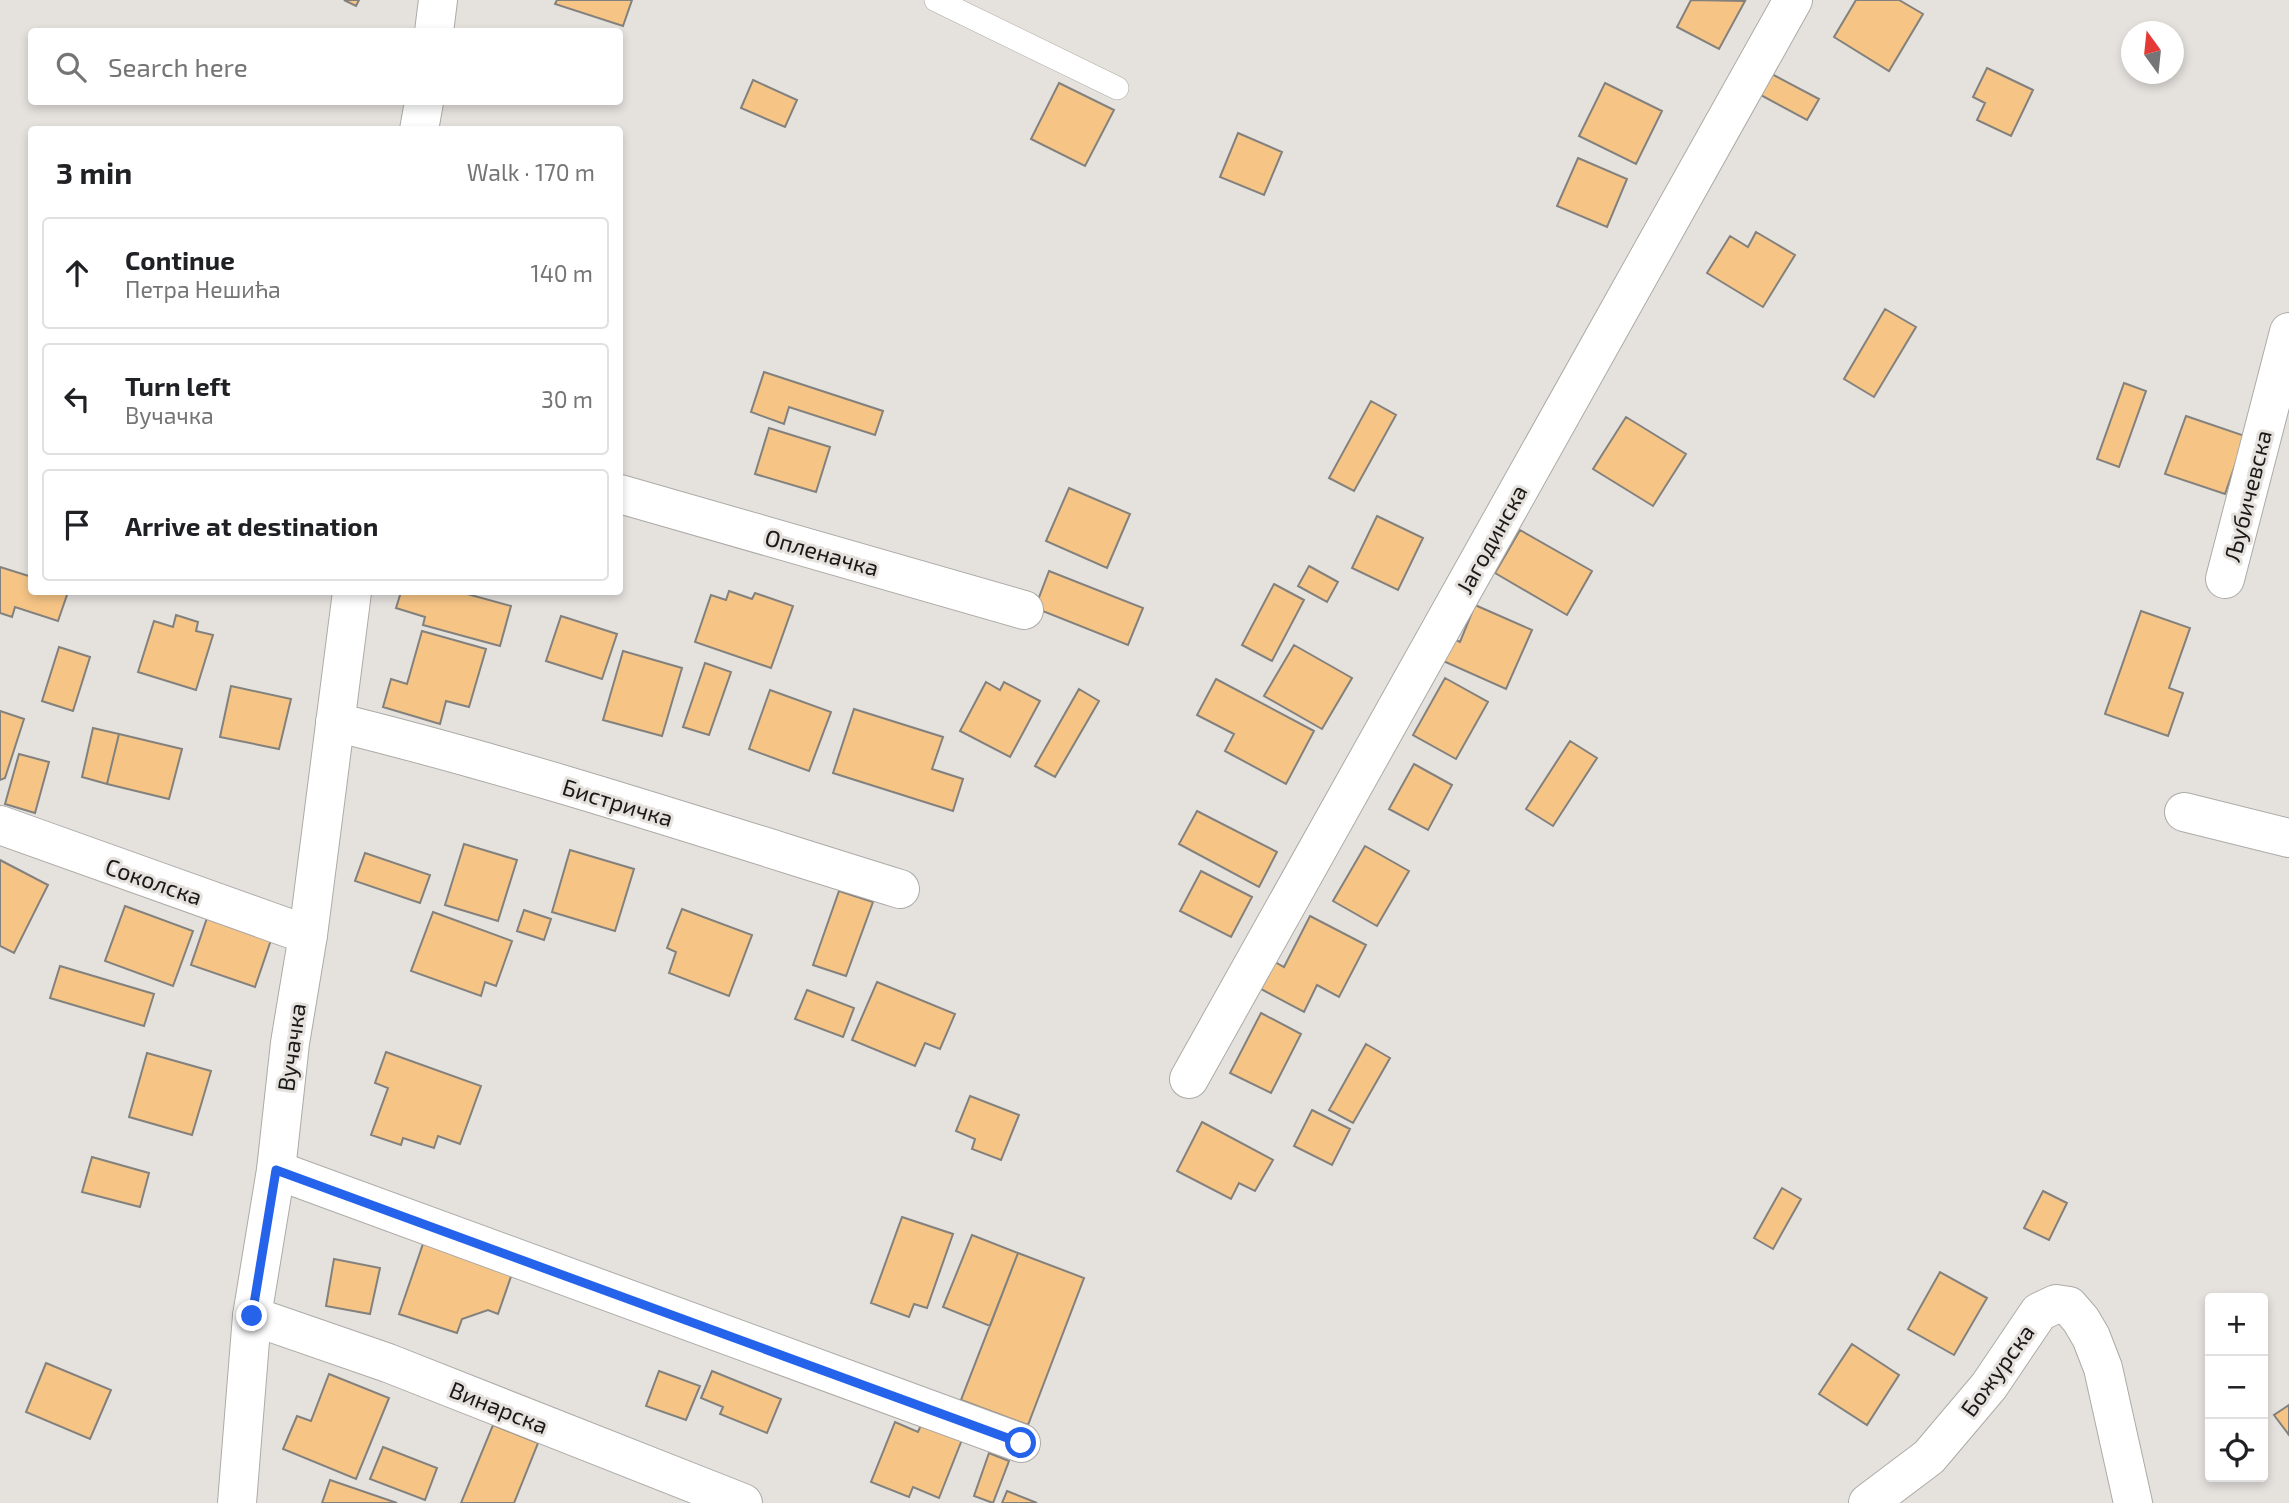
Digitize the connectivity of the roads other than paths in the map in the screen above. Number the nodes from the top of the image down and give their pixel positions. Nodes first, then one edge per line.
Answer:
1 (438, 0) edge
2 (936, 0) edge
3 (1793, 0) edge
4 (434, 28) edge
5 (1117, 88) dead end
6 (423, 105) edge
7 (420, 126) edge
8 (2289, 332) edge
9 (623, 495) edge
10 (2225, 579) dead end
11 (352, 595) edge
12 (1024, 611) dead end
13 (335, 722) junction
14 (2184, 812) dead end
15 (0, 825) edge
16 (2289, 838) edge
17 (900, 889) dead end
18 (308, 936) junction
19 (1189, 1079) dead end
20 (276, 1170) junction
21 (252, 1316) junction
22 (1021, 1443) dead end
23 (237, 1503) edge
24 (743, 1503) edge
25 (1868, 1503) edge
26 (2133, 1503) edge

1 - 4 street
2 - 5 lane
3 - 19 street, Јагодинска
6 - 7 street
8 - 10 street, Љубичевска
9 - 12 street, Опленачка
11 - 13 street, Вучачка
13 - 17 street, Бистричка
13 - 18 street, Вучачка
14 - 16 street
15 - 18 street, Соколска
18 - 20 street, Вучачка
20 - 21 street, Вучачка
20 - 22 street
21 - 23 street, Вучачка
21 - 24 street, Винарска
25 - 26 street, Божурска

